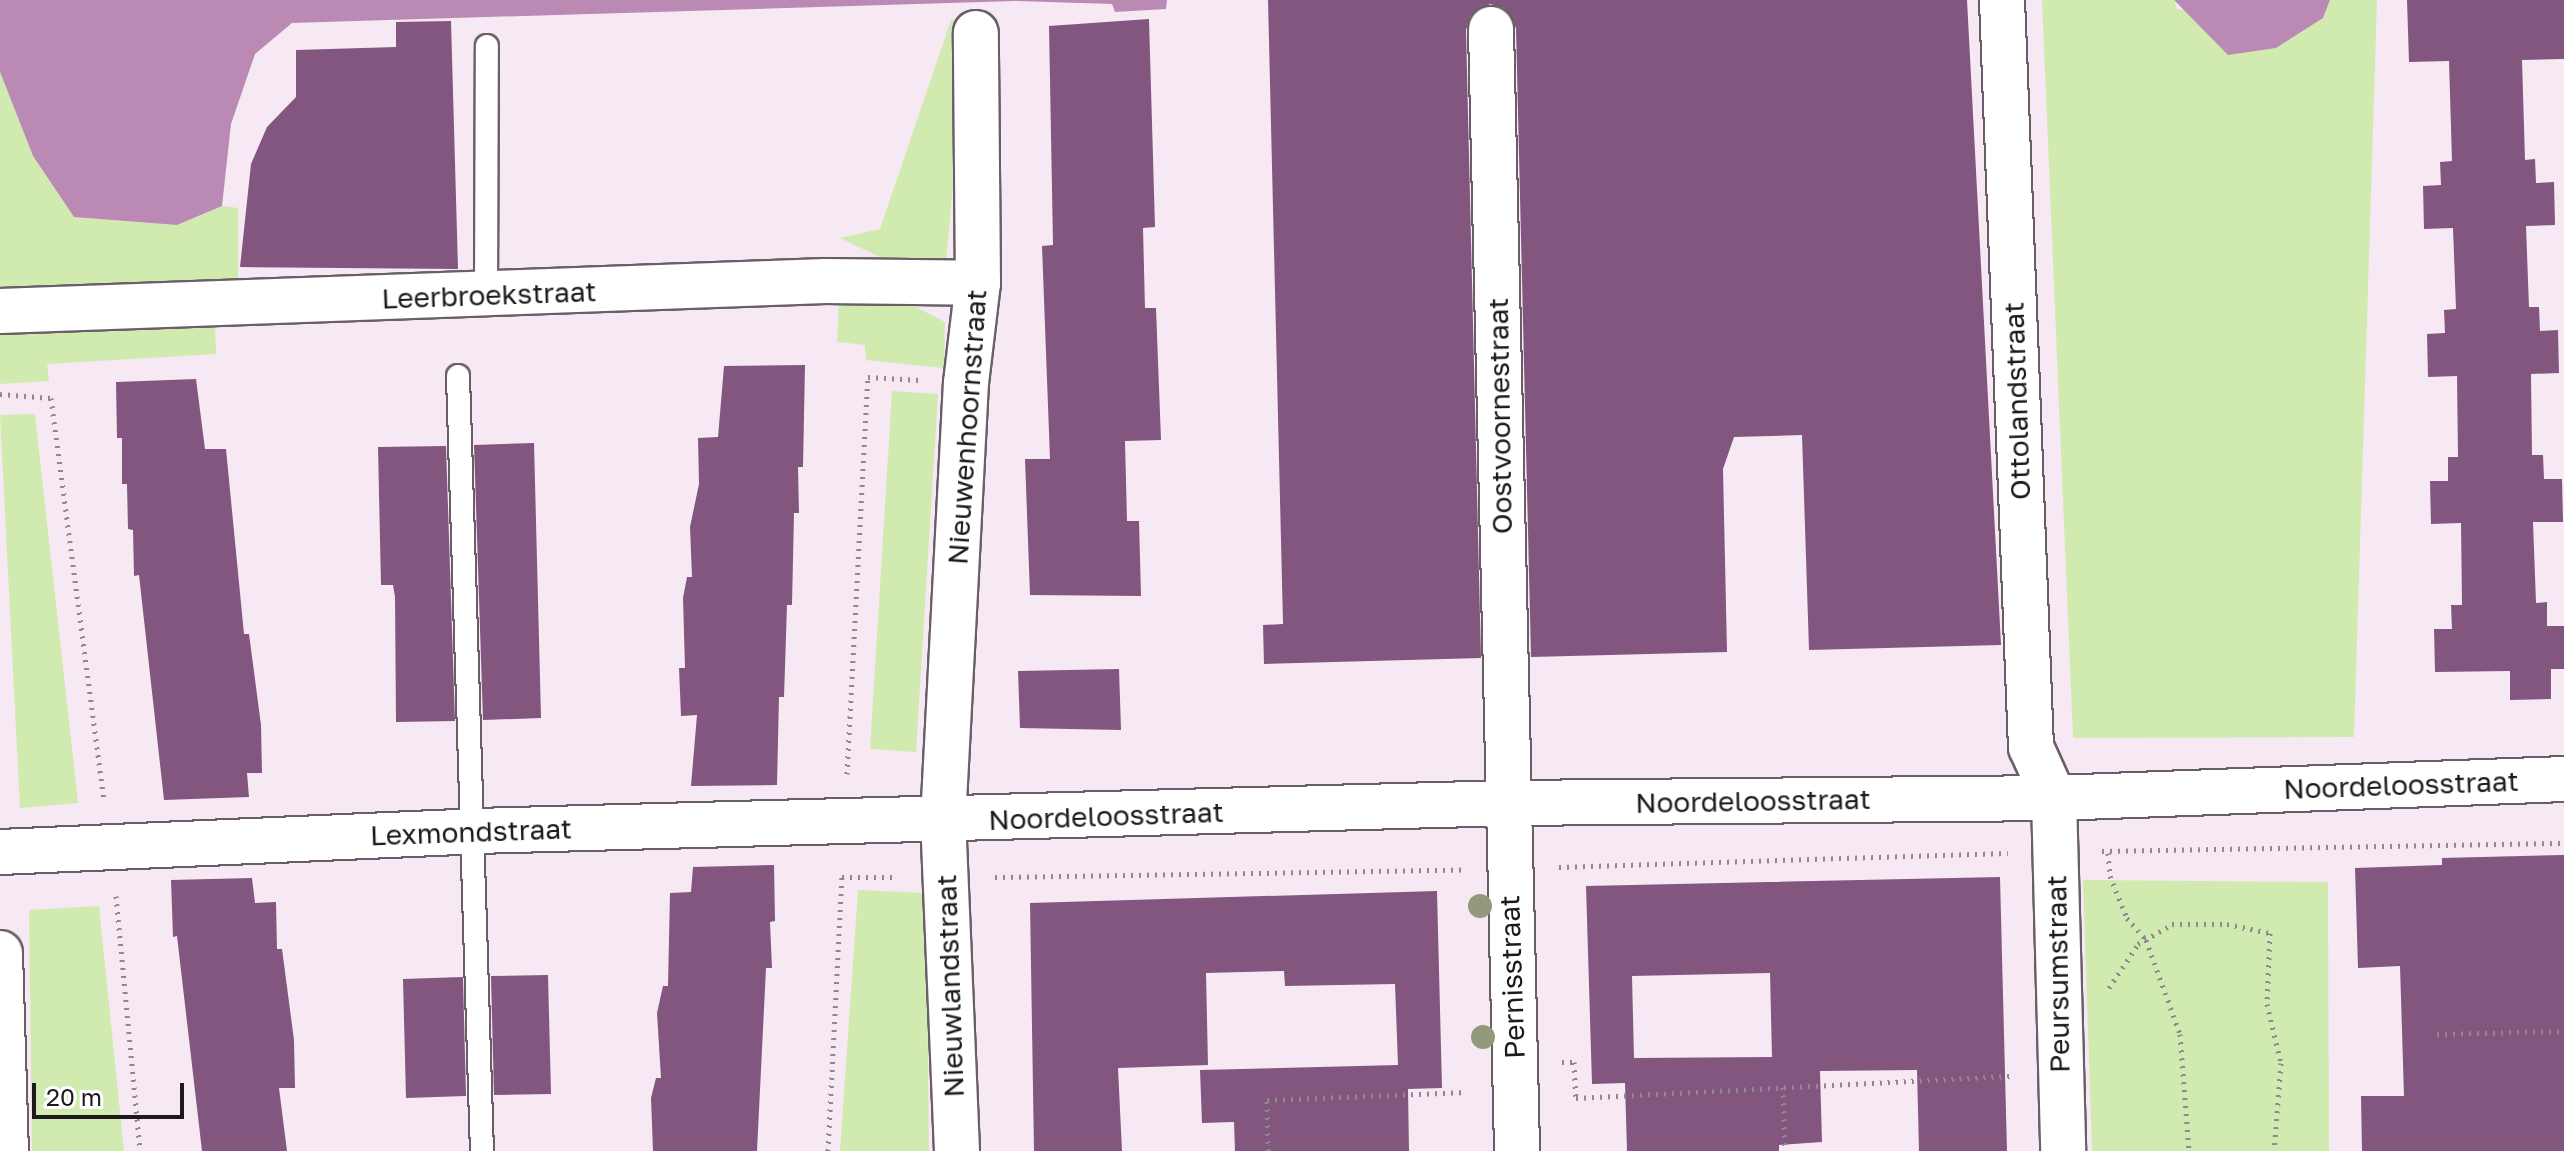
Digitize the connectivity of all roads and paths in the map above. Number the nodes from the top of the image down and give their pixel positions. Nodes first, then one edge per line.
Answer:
1 (2002, 0) edge
2 (1491, 29) dead end
3 (976, 33) dead end
4 (487, 46) dead end
5 (978, 283) junction
6 (486, 295) junction
7 (0, 311) edge
8 (458, 376) dead end
9 (966, 383) junction
10 (0, 394) edge
11 (2564, 779) edge
12 (2054, 798) junction
13 (1508, 803) junction
14 (844, 821) junction
15 (943, 821) junction
16 (476, 831) junction
17 (2564, 843) edge
18 (111, 846) junction
19 (2107, 851) junction
20 (0, 852) edge
21 (2055, 852) junction
22 (1509, 869) junction
23 (842, 877) junction
24 (946, 877) junction
25 (2146, 940) junction
26 (0, 953) edge
27 (2059, 1010) junction
28 (2564, 1031) edge
29 (2437, 1034) dead end
30 (2060, 1056) junction
31 (1515, 1076) junction
32 (1783, 1087) junction
33 (6, 1151) edge
34 (140, 1151) edge
35 (482, 1151) edge
36 (828, 1151) edge
37 (957, 1151) edge
38 (1268, 1151) edge
39 (1517, 1151) edge
40 (1785, 1151) edge
41 (2063, 1151) edge
42 (2189, 1151) edge
43 (2274, 1151) edge

1 - 12 street, Ottolandstraat
2 - 13 street, Oostvoornestraat
3 - 5 street, Nieuwenhoornstraat
4 - 6 lane
5 - 6 street, Leerbroekstraat
5 - 9 street, Nieuwenhoornstraat
6 - 7 street, Leerbroekstraat
8 - 16 lane
9 - 14 path
9 - 15 street, Nieuwenhoornstraat
10 - 18 path
11 - 12 street, Noordeloosstraat
12 - 13 street, Noordeloosstraat
12 - 21 street, Peursumstraat
13 - 15 street, Noordeloosstraat
13 - 22 street, Pernisstraat
14 - 15 street, Lexmondstraat
14 - 16 street, Lexmondstraat
14 - 23 path
15 - 24 street, Nieuwlandstraat
16 - 18 street, Lexmondstraat
16 - 35 lane
17 - 19 path
18 - 20 street, Lexmondstraat
18 - 34 path
19 - 21 path
19 - 25 path
21 - 22 path
21 - 27 street, Peursumstraat
22 - 24 path
22 - 31 street, Pernisstraat
23 - 24 path
23 - 36 path
24 - 37 street, Nieuwlandstraat
25 - 27 path
25 - 42 path
25 - 43 path
26 - 33 street
27 - 30 street, Peursumstraat
28 - 29 path
30 - 32 path
30 - 41 street, Peursumstraat
31 - 32 path
31 - 38 path
31 - 39 street, Pernisstraat
32 - 40 path

